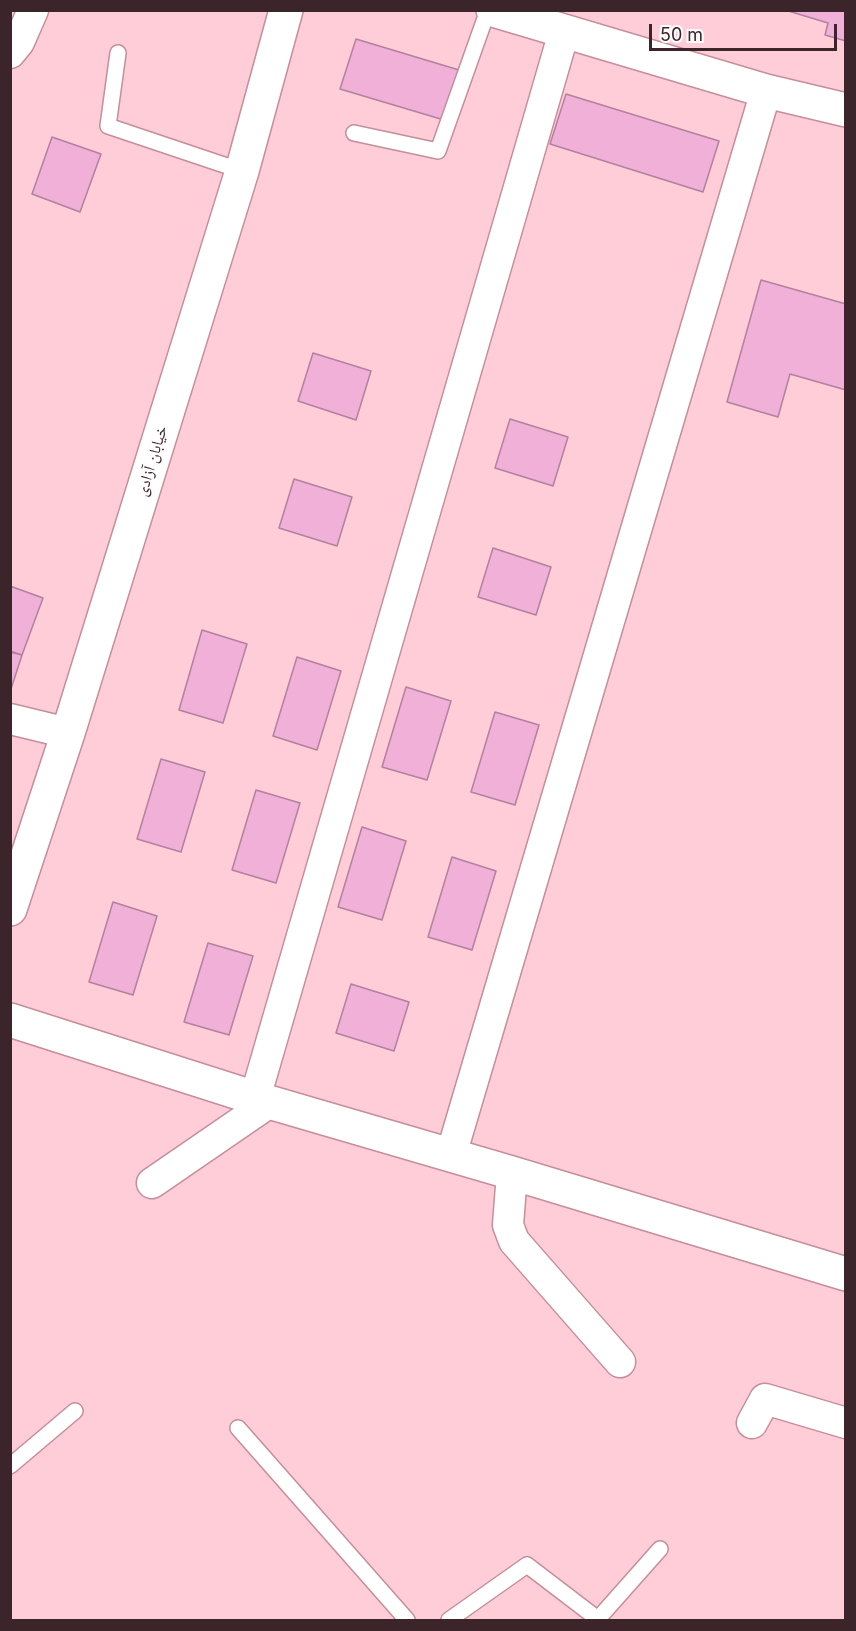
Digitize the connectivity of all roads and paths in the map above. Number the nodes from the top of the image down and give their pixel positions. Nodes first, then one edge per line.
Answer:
1 (33, 10) edge
2 (286, 10) edge
3 (488, 10) edge
4 (493, 10) edge
5 (564, 32) junction
6 (10, 53) edge
7 (118, 53) dead end
8 (766, 91) junction
9 (846, 110) edge
10 (354, 133) dead end
11 (242, 171) junction
12 (10, 719) edge
13 (68, 733) junction
14 (10, 909) edge
15 (10, 1020) edge
16 (263, 1100) junction
17 (451, 1155) junction
18 (512, 1173) junction
19 (152, 1183) dead end
20 (846, 1274) edge
21 (620, 1362) dead end
22 (75, 1411) dead end
23 (752, 1423) dead end
24 (846, 1423) edge
25 (238, 1428) dead end
26 (10, 1466) edge
27 (660, 1549) dead end
28 (407, 1620) edge
29 (449, 1620) edge
30 (598, 1620) edge

1 - 6 street
2 - 11 main road, خیابان آزادی
3 - 10 lane
4 - 5 main road
5 - 8 main road
5 - 16 street
7 - 11 lane
8 - 9 main road
8 - 17 street
11 - 13 main road, خیابان آزادی
12 - 13 street
13 - 14 main road, خیابان آزادی
15 - 16 main road
16 - 17 main road
16 - 19 street
17 - 18 main road
18 - 20 main road
18 - 21 street
22 - 26 lane
23 - 24 street
25 - 28 lane
27 - 30 lane
29 - 30 lane

